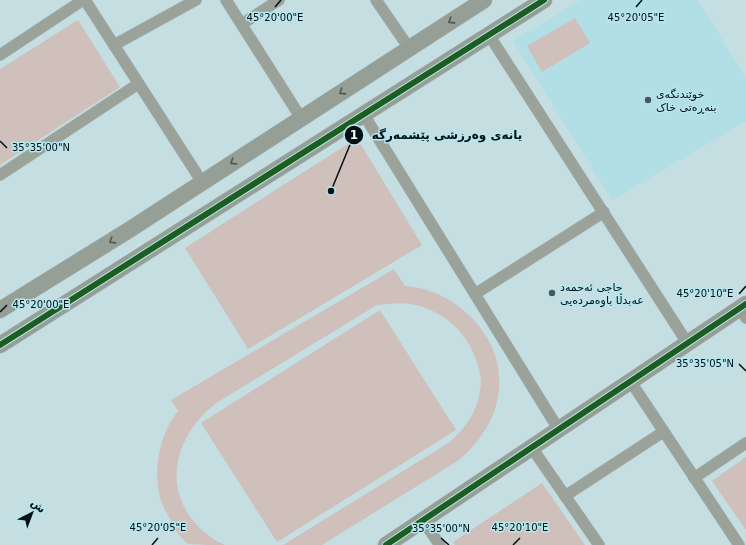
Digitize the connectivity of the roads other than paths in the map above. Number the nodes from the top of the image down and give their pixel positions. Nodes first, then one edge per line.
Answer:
1 (84, 0) edge
2 (196, 0) edge
3 (226, 0) edge
4 (279, 0) edge
5 (376, 0) edge
6 (484, 0) edge
7 (544, 0) edge
8 (242, 24) junction
9 (489, 35) junction
10 (114, 45) junction
11 (409, 48) junction
12 (0, 55) edge
13 (138, 84) junction
14 (364, 115) junction
15 (301, 118) junction
16 (0, 175) edge
17 (202, 182) junction
18 (604, 212) junction
19 (129, 230) junction
20 (143, 253) junction
21 (475, 294) junction
22 (0, 310) edge
23 (744, 310) edge
24 (688, 344) junction
25 (0, 345) edge
26 (631, 382) junction
27 (559, 430) junction
28 (663, 432) junction
29 (746, 444) edge
30 (532, 448) junction
31 (694, 478) junction
32 (565, 496) junction
33 (423, 521) junction
34 (386, 545) edge
35 (440, 545) edge
36 (599, 545) edge
37 (740, 545) edge

1 - 10 street
1 - 12 street
2 - 10 street
3 - 8 street
4 - 8 street
5 - 11 street
6 -> 11 street
7 - 9 street
8 - 15 street
9 - 14 street
9 - 18 street
10 - 13 street
11 -> 15 street
13 - 16 street
13 - 17 street
14 - 20 street
14 - 21 street
15 -> 17 street
17 - 19 street
18 - 21 street
18 - 24 street
19 - 20 street
19 -> 22 street
20 - 25 street
21 - 27 street
23 - 24 street
24 - 26 street
26 - 27 street
26 - 28 street
27 - 30 street
28 - 31 street
28 - 32 street
29 - 31 street
30 - 32 street
30 - 33 street
31 - 37 street
32 - 36 street
33 - 34 street
33 - 35 street

